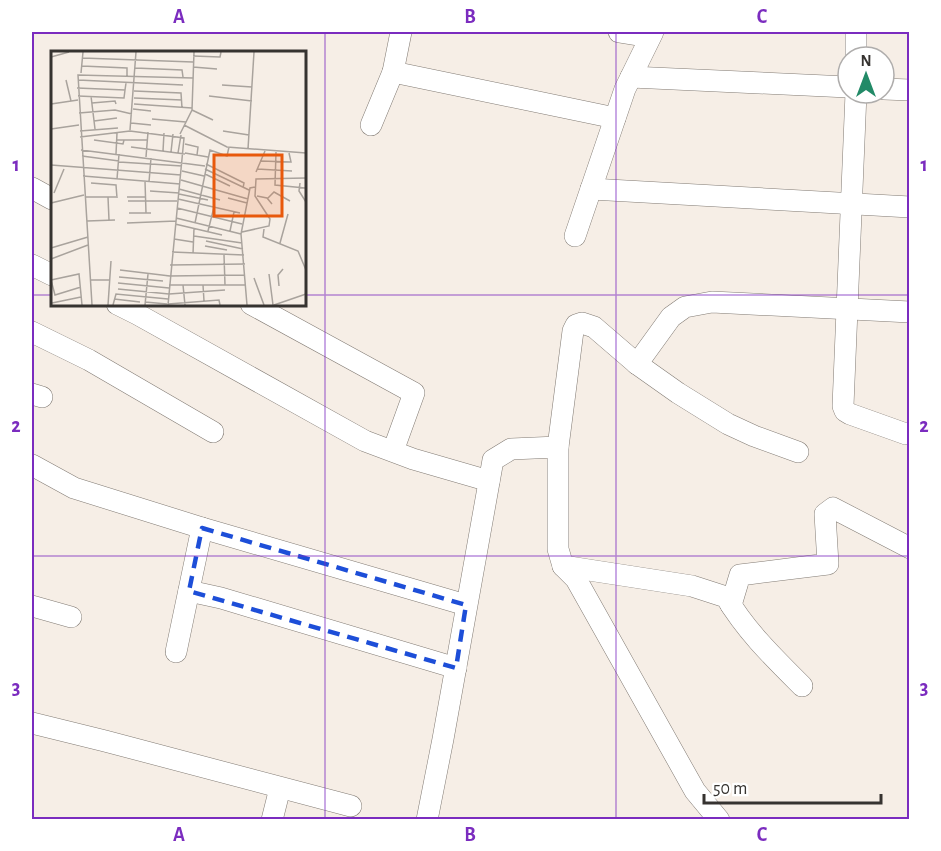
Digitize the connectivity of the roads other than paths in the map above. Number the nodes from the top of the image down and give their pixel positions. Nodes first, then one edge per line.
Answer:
1 (401, 32) edge
2 (619, 32) edge
3 (652, 34) edge
4 (393, 72) junction
5 (631, 77) junction
6 (836, 86) edge
7 (856, 105) edge
8 (615, 118) junction
9 (371, 125) dead end
10 (32, 188) edge
11 (591, 189) junction
12 (51, 198) edge
13 (852, 204) junction
14 (909, 207) edge
15 (574, 237) dead end
16 (32, 265) edge
17 (51, 274) edge
18 (121, 306) edge
19 (255, 306) edge
20 (847, 308) junction
21 (909, 312) edge
22 (32, 332) edge
23 (637, 364) junction
24 (213, 432) dead end
25 (909, 434) edge
26 (558, 447) junction
27 (393, 451) junction
28 (798, 452) dead end
29 (32, 465) edge
30 (489, 481) junction
31 (202, 528) junction
32 (909, 548) edge
33 (563, 566) junction
34 (189, 591) junction
35 (466, 605) junction
36 (731, 605) junction
37 (32, 606) edge
38 (71, 617) dead end
39 (176, 652) dead end
40 (456, 668) junction
41 (801, 686) dead end
42 (32, 723) edge
43 (280, 788) junction
44 (351, 806) dead end
45 (272, 819) edge
46 (427, 819) edge
47 (719, 819) edge

1 - 4 street
2 - 3 street
3 - 5 street
4 - 8 street
4 - 9 street
5 - 6 street
5 - 8 street
7 - 13 street
8 - 11 street
10 - 12 street
11 - 13 street
11 - 15 street
13 - 14 street
13 - 20 street
16 - 17 street
18 - 27 street
19 - 27 street
20 - 21 street
20 - 23 street
20 - 25 street
22 - 24 street
23 - 26 street
23 - 28 street
26 - 30 street
26 - 33 street
27 - 30 street
29 - 31 street
30 - 35 street
31 - 34 street
31 - 35 street
32 - 36 street
33 - 36 street
33 - 47 street
34 - 39 street
34 - 40 street
35 - 40 street
36 - 41 street
37 - 38 street
40 - 46 street
42 - 43 street
43 - 44 street
43 - 45 street

